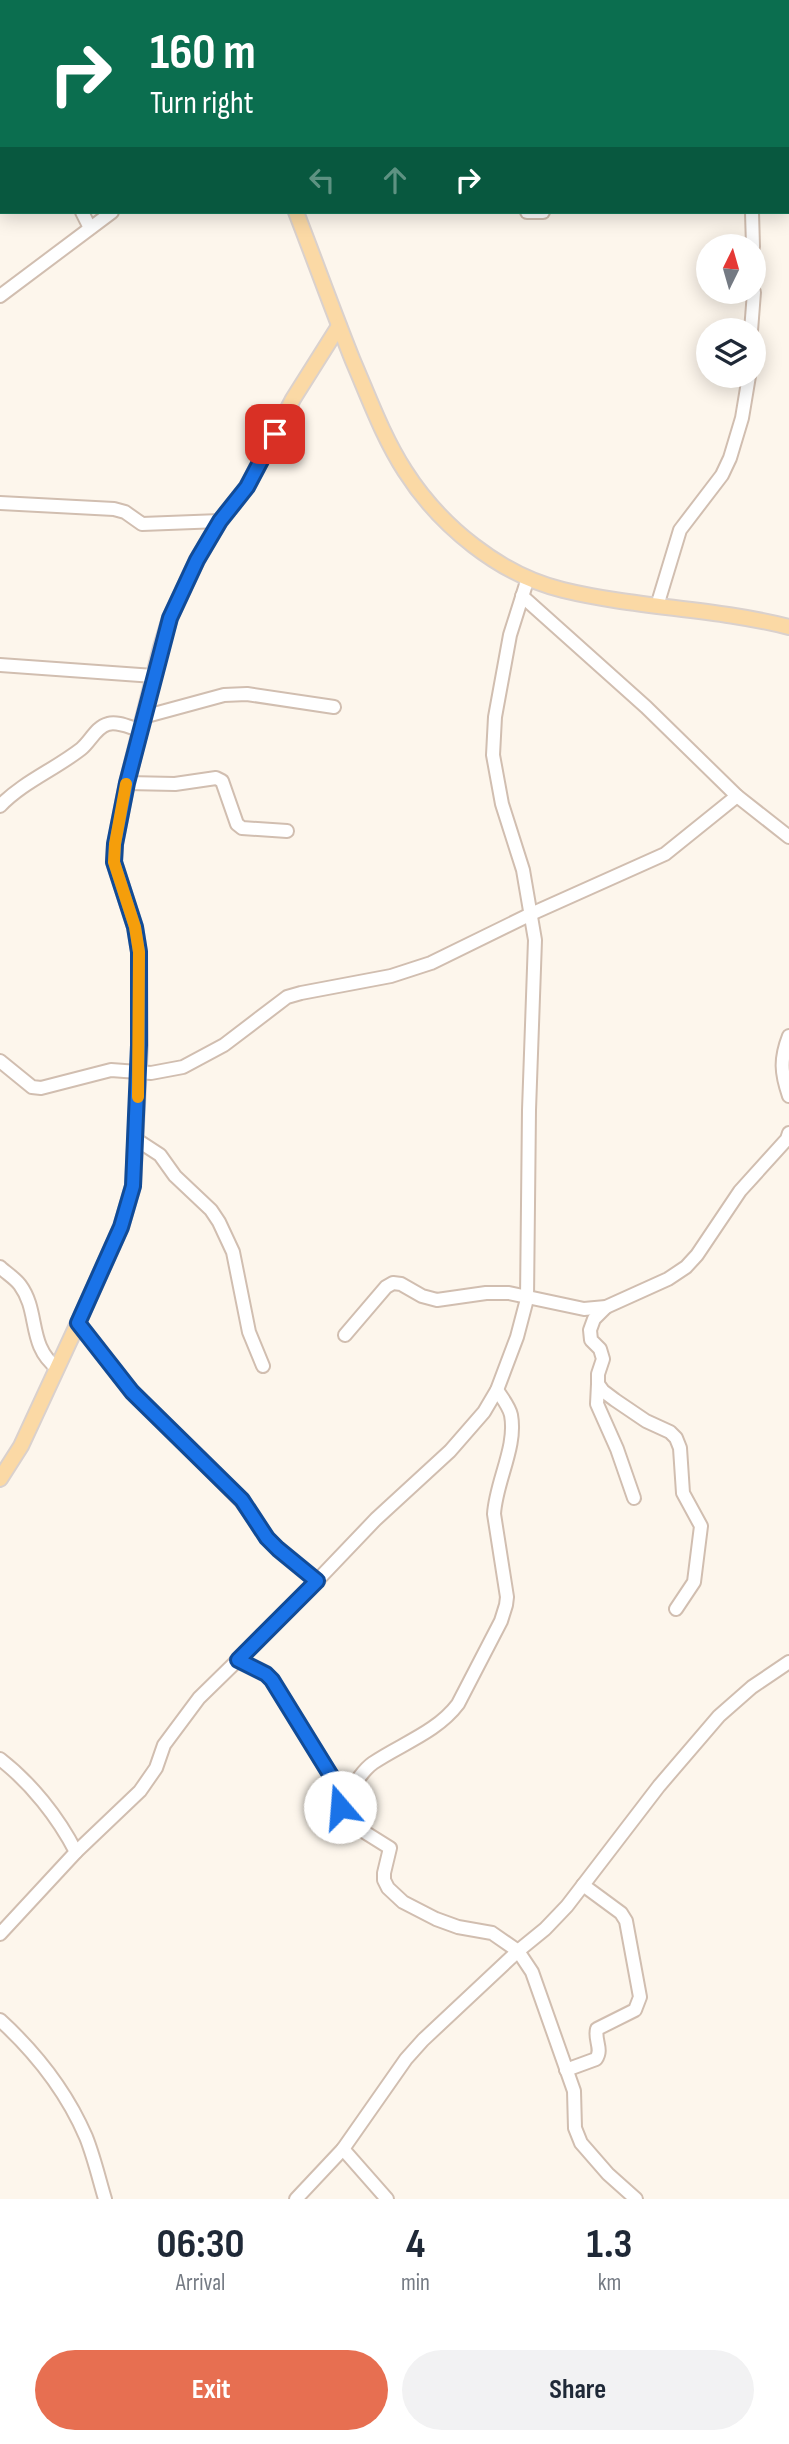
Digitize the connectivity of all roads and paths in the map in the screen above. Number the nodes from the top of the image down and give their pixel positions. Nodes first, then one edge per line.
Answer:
1 (83, 214) edge
2 (109, 214) edge
3 (297, 214) edge
4 (752, 214) edge
5 (90, 228) junction
6 (753, 234) edge
7 (0, 296) edge
8 (339, 326) junction
9 (747, 388) edge
10 (0, 503) edge
11 (220, 521) junction
12 (528, 578) junction
13 (522, 596) junction
14 (657, 606) junction
15 (789, 626) edge
16 (0, 665) edge
17 (154, 676) junction
18 (334, 707) dead end
19 (142, 724) junction
20 (127, 783) junction
21 (737, 796) junction
22 (0, 806) edge
23 (288, 831) dead end
24 (789, 837) edge
25 (531, 914) junction
26 (789, 1036) edge
27 (0, 1061) edge
28 (138, 1072) junction
29 (789, 1096) edge
30 (789, 1133) edge
31 (136, 1140) junction
32 (0, 1267) edge
33 (527, 1299) junction
34 (606, 1307) junction
35 (78, 1323) junction
36 (345, 1335) dead end
37 (263, 1366) dead end
38 (57, 1368) junction
39 (598, 1384) junction
40 (497, 1390) junction
41 (0, 1479) edge
42 (634, 1497) dead end
43 (317, 1581) junction
44 (676, 1609) dead end
45 (238, 1660) junction
46 (789, 1662) edge
47 (0, 1759) edge
48 (340, 1807) junction
49 (76, 1852) junction
50 (583, 1885) junction
51 (0, 1934) edge
52 (518, 1951) junction
53 (2, 2028) edge
54 (566, 2070) junction
55 (343, 2149) junction
56 (105, 2199) edge
57 (296, 2199) edge
58 (387, 2199) edge
59 (636, 2199) edge

1 - 5 street
2 - 5 street
3 - 8 main road
4 - 6 street
5 - 7 street
8 - 11 main road
8 - 12 main road
9 - 14 street
10 - 11 street
11 - 17 main road
12 - 13 street
12 - 14 main road
13 - 21 street
13 - 25 street
14 - 15 main road
16 - 17 street
17 - 19 main road
18 - 19 street
19 - 20 main road
19 - 22 street
20 - 23 street
20 - 28 main road
21 - 24 street
21 - 25 street
25 - 28 street
25 - 33 street
26 - 29 street
27 - 28 street
28 - 31 main road
30 - 34 street
31 - 35 main road
31 - 37 street
32 - 38 street
33 - 34 street
33 - 36 street
33 - 40 street
34 - 39 street
35 - 38 main road
35 - 43 street
38 - 41 main road
39 - 42 street
39 - 44 street
40 - 43 street
40 - 48 street
43 - 45 street
45 - 48 street
45 - 49 street
46 - 50 street
47 - 49 street
48 - 52 street
49 - 51 street
50 - 52 street
50 - 54 street
52 - 54 street
52 - 55 street
53 - 56 street
54 - 59 street
55 - 57 street
55 - 58 street

